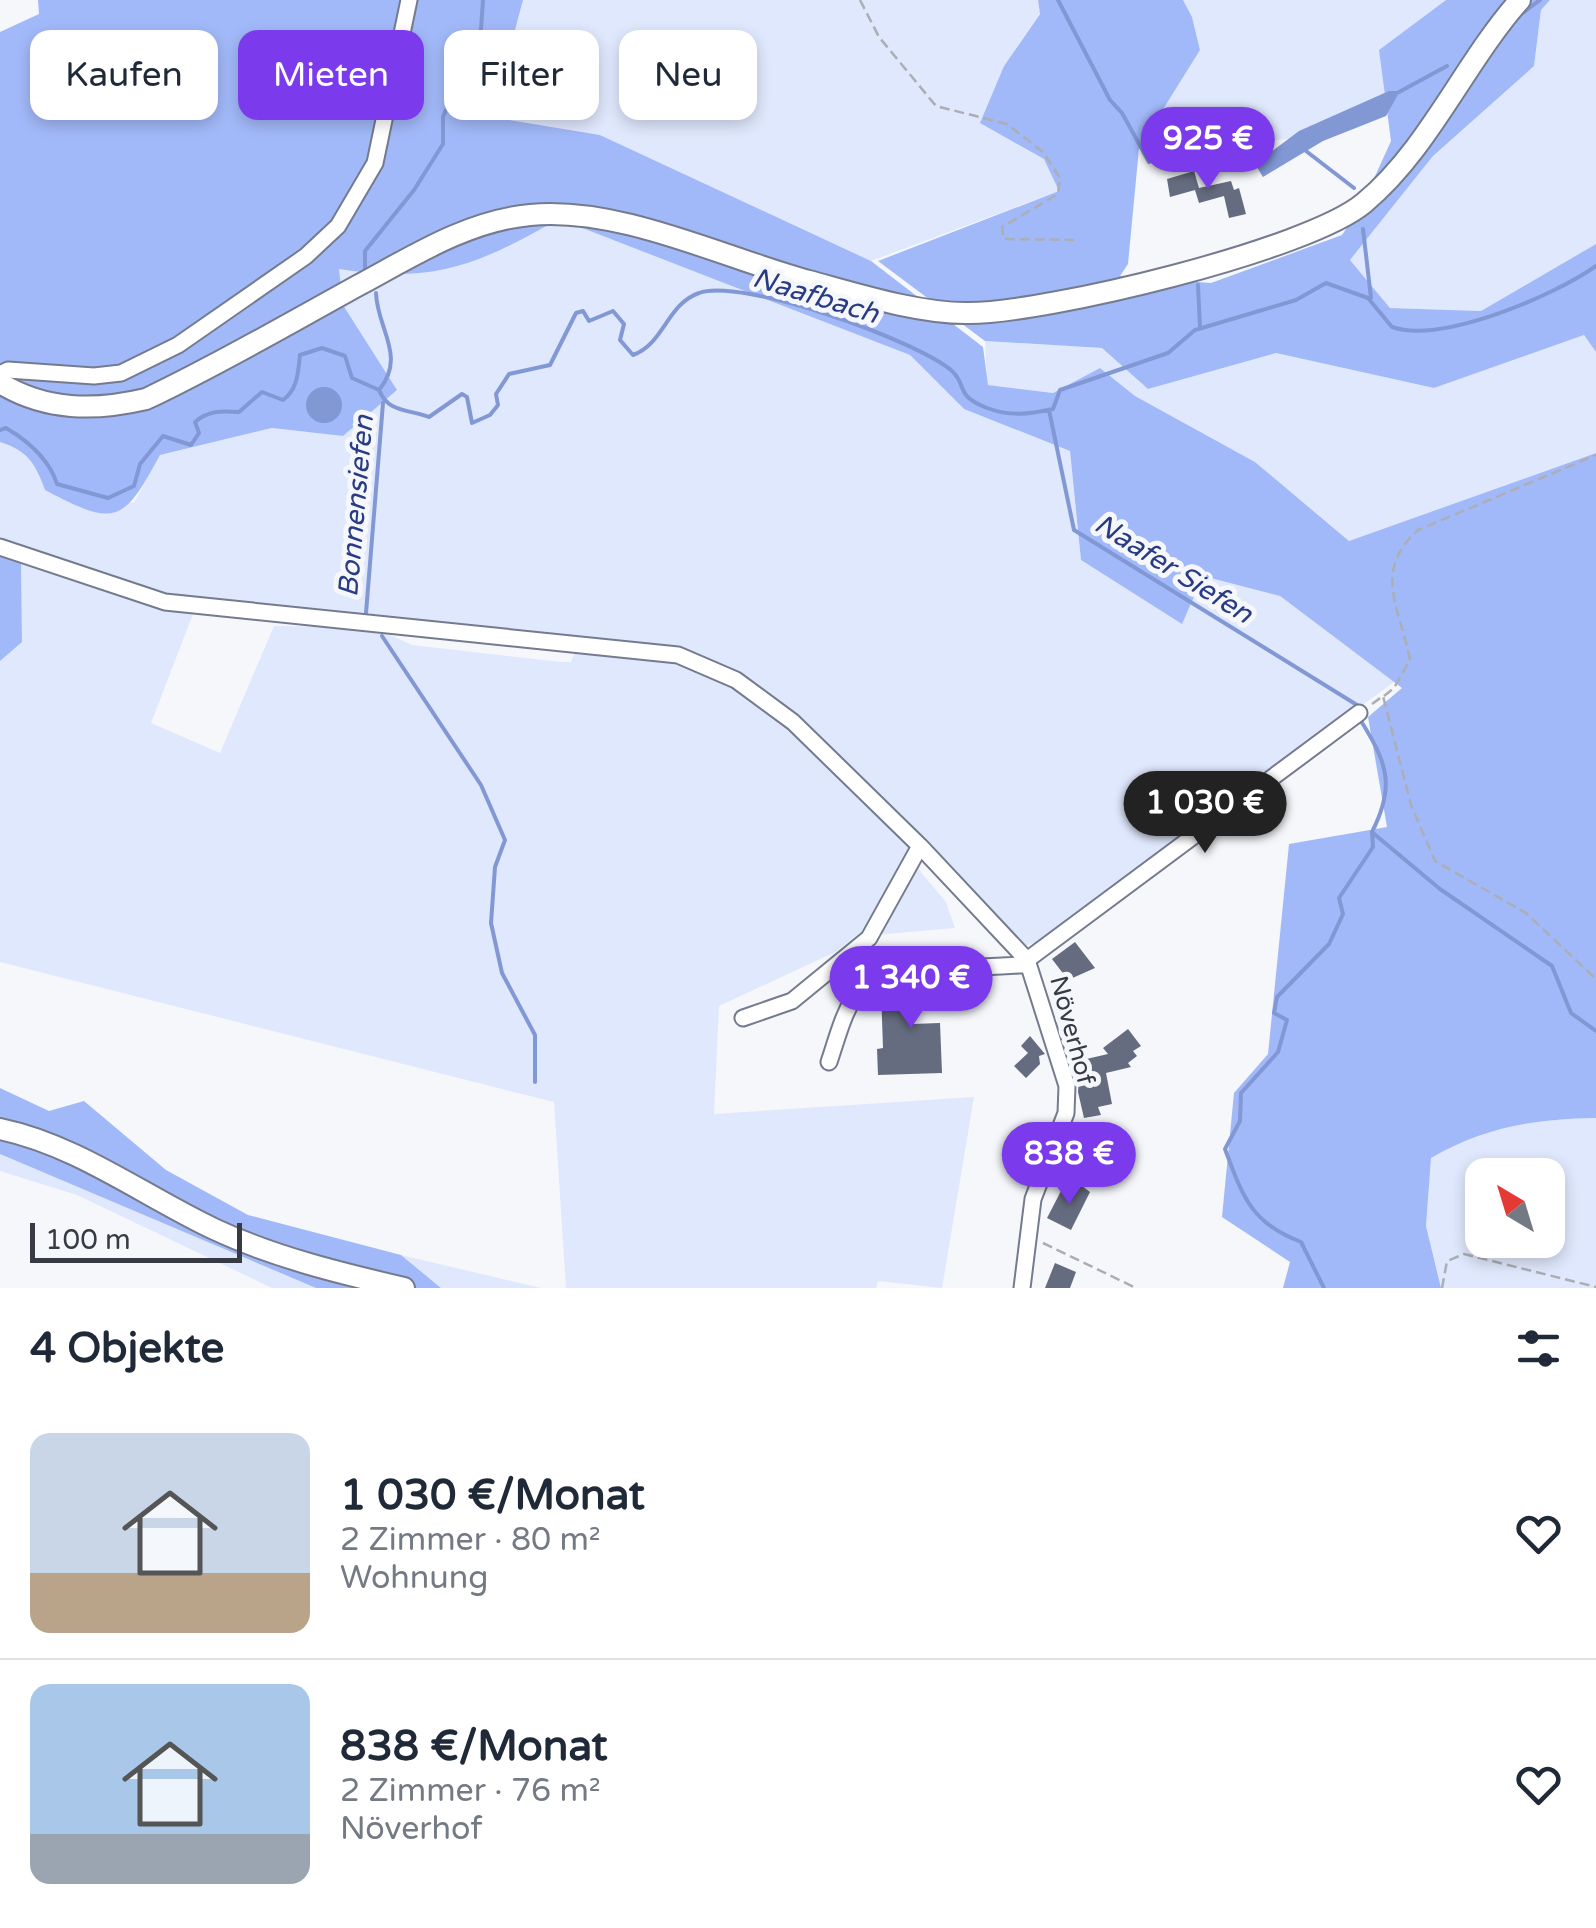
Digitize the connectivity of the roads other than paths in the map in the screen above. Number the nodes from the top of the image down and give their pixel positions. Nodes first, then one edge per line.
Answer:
1 (409, 0) edge
2 (1520, 0) edge
3 (0, 374) edge
4 (0, 383) edge
5 (0, 547) edge
6 (1359, 713) road end
7 (920, 846) junction
8 (1028, 962) junction
9 (743, 1018) dead end
10 (829, 1062) dead end
11 (0, 1129) edge
12 (404, 1288) edge
13 (1022, 1288) edge

1 - 3 street
2 - 4 main road
5 - 7 street
6 - 8 street
7 - 8 street
7 - 9 street
8 - 10 street
8 - 13 street, Növerhof
11 - 12 main road

